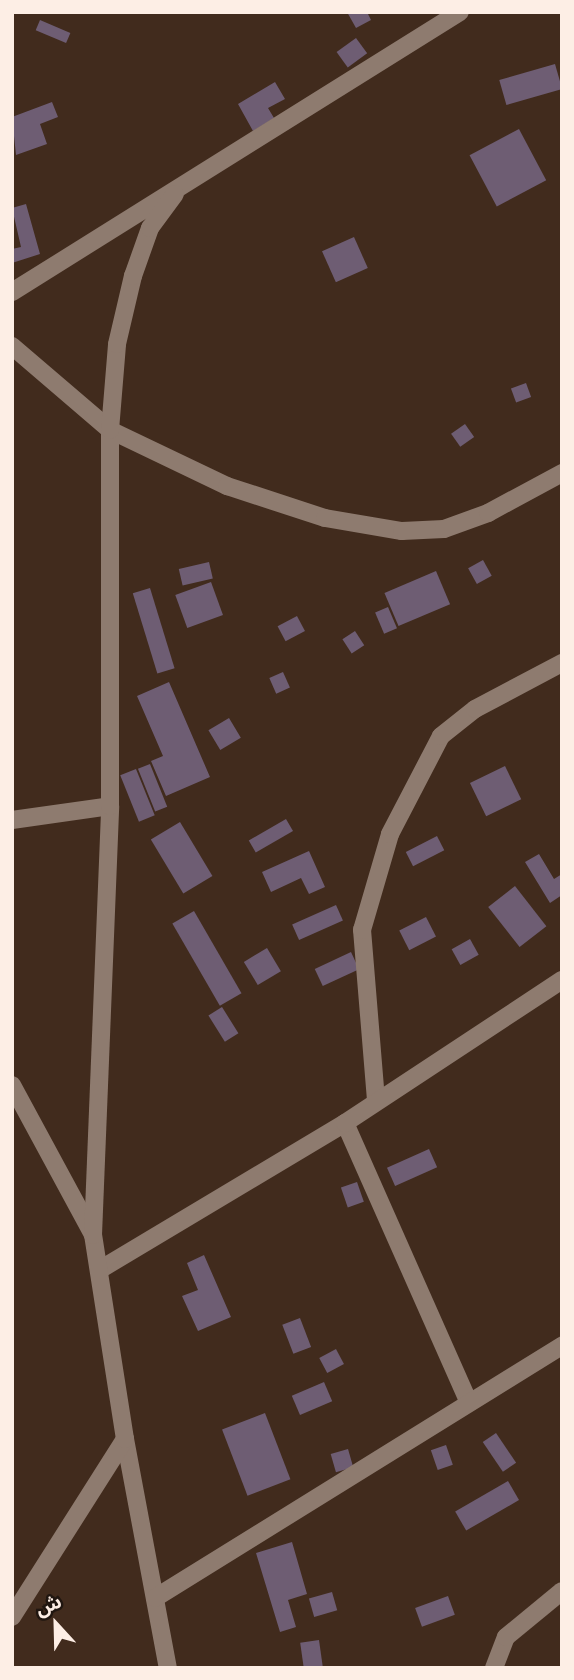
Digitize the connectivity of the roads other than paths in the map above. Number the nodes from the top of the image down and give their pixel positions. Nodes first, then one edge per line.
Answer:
1 (460, 12) edge
2 (175, 194) junction
3 (12, 292) edge
4 (12, 346) edge
5 (110, 430) junction
6 (562, 473) edge
7 (562, 663) edge
8 (110, 806) junction
9 (12, 820) edge
10 (562, 980) edge
11 (12, 1085) edge
12 (376, 1100) junction
13 (345, 1123) junction
14 (93, 1236) junction
15 (101, 1269) junction
16 (562, 1346) edge
17 (469, 1403) junction
18 (125, 1439) junction
19 (562, 1591) edge
20 (155, 1598) junction
21 (12, 1617) edge
22 (167, 1668) edge
23 (494, 1668) edge

1 - 2 street
2 - 3 street
2 - 5 street
4 - 5 street
5 - 6 street
5 - 8 street
7 - 12 street
8 - 9 street
8 - 14 street
10 - 12 street
11 - 14 street
12 - 13 street
13 - 15 street
13 - 17 street
14 - 15 street
15 - 18 street
16 - 17 street
17 - 20 street
18 - 20 street
18 - 21 street
19 - 23 street
20 - 22 street

